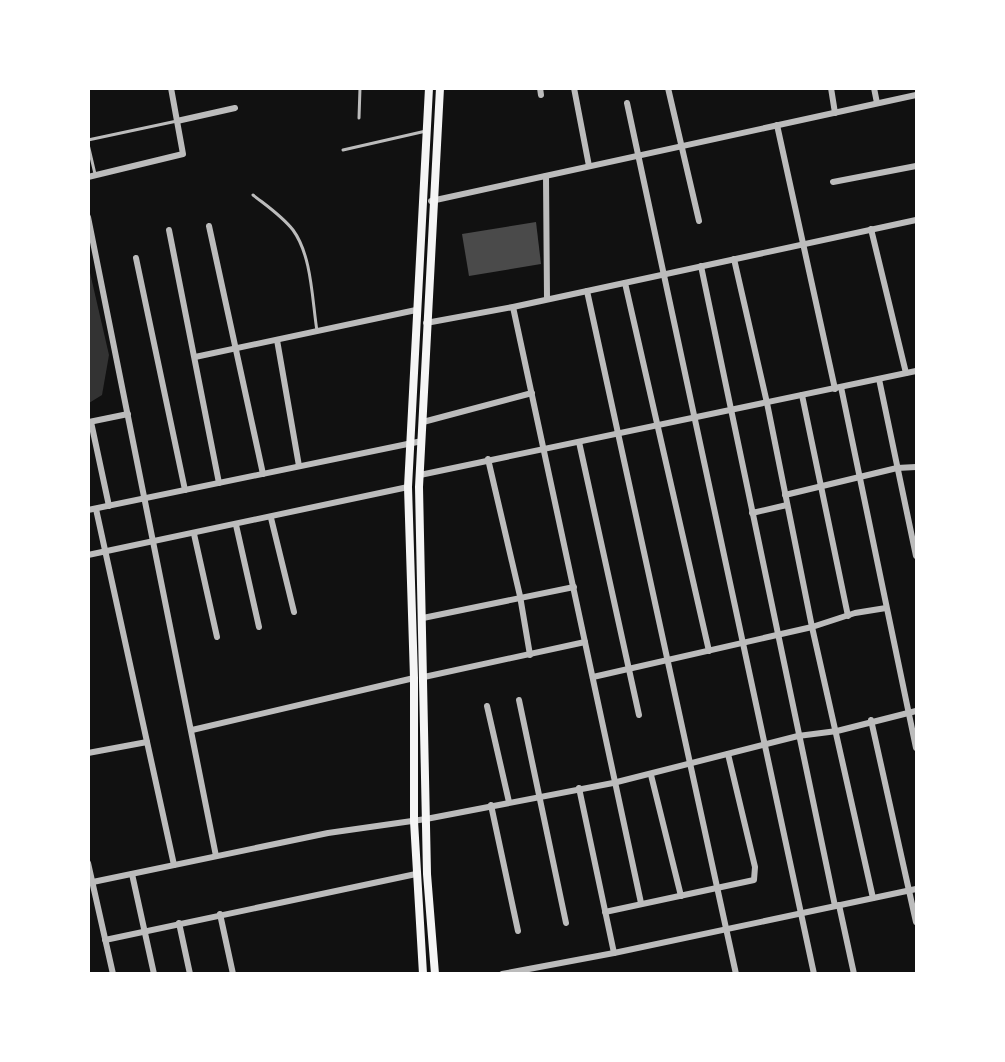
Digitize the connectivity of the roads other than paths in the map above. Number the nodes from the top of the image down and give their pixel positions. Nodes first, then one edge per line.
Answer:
1 (171, 88) edge
2 (360, 88) edge
3 (429, 88) edge
4 (440, 88) edge
5 (574, 88) edge
6 (668, 88) edge
7 (831, 88) edge
8 (874, 88) edge
9 (916, 95) edge
10 (627, 103) dead end
11 (877, 103) junction
12 (235, 108) dead end
13 (835, 113) junction
14 (359, 118) dead end
15 (177, 121) junction
16 (777, 125) junction
17 (426, 131) junction
18 (88, 142) edge
19 (683, 146) junction
20 (343, 150) dead end
21 (638, 156) junction
22 (589, 166) junction
23 (916, 166) edge
24 (92, 176) edge
25 (546, 176) junction
26 (833, 182) dead end
27 (253, 195) dead end
28 (433, 201) junction
29 (422, 203) junction
30 (88, 217) edge
31 (916, 220) edge
32 (699, 221) dead end
33 (209, 226) dead end
34 (871, 229) junction
35 (169, 230) dead end
36 (802, 244) junction
37 (136, 258) dead end
38 (734, 259) junction
39 (701, 266) junction
40 (664, 274) junction
41 (625, 283) junction
42 (587, 291) junction
43 (548, 298) junction
44 (513, 307) junction
45 (416, 310) junction
46 (426, 323) junction
47 (317, 331) junction
48 (277, 340) junction
49 (237, 348) junction
50 (195, 357) junction
51 (916, 371) edge
52 (906, 373) junction
53 (879, 379) junction
54 (838, 388) junction
55 (532, 393) junction
56 (802, 395) junction
57 (767, 402) junction
58 (731, 410) junction
59 (128, 414) junction
60 (696, 417) junction
61 (90, 422) edge
62 (423, 422) junction
63 (657, 426) junction
64 (618, 434) junction
65 (422, 441) junction
66 (579, 442) junction
67 (411, 443) junction
68 (544, 449) junction
69 (488, 459) junction
70 (299, 466) junction
71 (916, 467) edge
72 (897, 468) junction
73 (263, 474) junction
74 (420, 475) junction
75 (859, 478) junction
76 (219, 483) junction
77 (408, 487) junction
78 (821, 488) junction
79 (185, 490) junction
80 (785, 495) junction
81 (146, 498) junction
82 (787, 505) junction
83 (109, 506) junction
84 (96, 509) junction
85 (88, 510) edge
86 (752, 513) junction
87 (272, 518) junction
88 (236, 525) junction
89 (194, 534) junction
90 (154, 542) junction
91 (106, 552) junction
92 (88, 555) edge
93 (916, 556) edge
94 (573, 587) junction
95 (520, 596) junction
96 (886, 608) junction
97 (294, 612) dead end
98 (848, 616) junction
99 (423, 618) junction
100 (259, 627) dead end
101 (812, 627) junction
102 (778, 636) junction
103 (217, 637) dead end
104 (585, 642) junction
105 (745, 643) junction
106 (709, 651) junction
107 (530, 655) junction
108 (668, 661) junction
109 (629, 668) junction
110 (424, 677) junction
111 (593, 677) junction
112 (414, 678) junction
113 (519, 700) dead end
114 (487, 706) dead end
115 (916, 711) edge
116 (908, 713) junction
117 (639, 715) dead end
118 (871, 720) junction
119 (192, 730) junction
120 (837, 731) junction
121 (798, 736) junction
122 (147, 742) junction
123 (765, 744) junction
124 (916, 748) edge
125 (88, 753) edge
126 (728, 754) junction
127 (690, 762) junction
128 (651, 775) junction
129 (613, 783) junction
130 (579, 788) junction
131 (538, 796) junction
132 (509, 802) junction
133 (491, 805) junction
134 (426, 819) junction
135 (414, 821) junction
136 (216, 856) junction
137 (88, 863) edge
138 (174, 865) junction
139 (132, 874) junction
140 (416, 874) junction
141 (90, 883) edge
142 (717, 887) junction
143 (913, 890) edge
144 (681, 896) junction
145 (873, 898) junction
146 (641, 903) junction
147 (837, 906) junction
148 (605, 912) junction
149 (220, 914) junction
150 (801, 914) junction
151 (916, 921) edge
152 (179, 923) junction
153 (566, 923) dead end
154 (727, 929) junction
155 (144, 931) junction
156 (518, 931) dead end
157 (105, 940) junction
158 (614, 953) junction
159 (112, 974) edge
160 (154, 974) edge
161 (190, 974) edge
162 (233, 974) edge
163 (423, 974) edge
164 (435, 974) edge
165 (502, 974) edge
166 (736, 974) edge
167 (814, 974) edge
168 (854, 974) edge

1 - 15 street
2 - 14 lane
3 - 17 main road
4 - 28 main road
5 - 22 street
6 - 19 street
7 - 13 street
8 - 11 street
9 - 11 street
10 - 21 street
11 - 13 street
12 - 15 street
13 - 16 street
15 - 18 lane
15 - 24 street
16 - 19 street
16 - 36 street
17 - 20 lane
17 - 29 main road
18 - 24 lane
19 - 21 street
19 - 32 street
21 - 22 street
21 - 40 street
22 - 25 street
23 - 26 street
25 - 28 street
25 - 43 street
27 - 47 lane
28 - 29 street
28 - 46 main road
29 - 45 main road
30 - 59 street
31 - 34 street
33 - 49 street
34 - 36 street
34 - 52 street
35 - 50 street
36 - 38 street
36 - 54 street
37 - 79 street
38 - 39 street
38 - 57 street
39 - 40 street
39 - 58 street
40 - 41 street
40 - 60 street
41 - 42 street
41 - 63 street
42 - 43 street
42 - 64 street
43 - 44 street
44 - 46 street
44 - 55 street
45 - 47 street
45 - 67 main road
46 - 62 main road
47 - 48 street
48 - 49 street
48 - 70 street
49 - 50 street
49 - 73 street
50 - 76 street
51 - 52 street
52 - 53 street
53 - 54 street
53 - 72 street
54 - 56 street
54 - 75 street
55 - 62 street
55 - 68 street
56 - 57 street
56 - 78 street
57 - 58 street
57 - 80 street
58 - 60 street
58 - 86 street
59 - 61 street
59 - 81 street
60 - 63 street
60 - 105 street
61 - 83 street
62 - 65 main road
63 - 64 street
63 - 106 street
64 - 66 street
64 - 108 street
65 - 67 street
65 - 74 main road
66 - 68 street
66 - 109 street
67 - 70 street
67 - 77 main road
68 - 69 street
68 - 94 street
69 - 74 street
69 - 95 street
70 - 73 street
71 - 72 street
72 - 75 street
72 - 93 street
73 - 76 street
74 - 99 main road
75 - 78 street
75 - 96 street
76 - 79 street
77 - 87 street
77 - 112 main road
78 - 80 street
78 - 98 street
79 - 81 street
80 - 82 street
81 - 83 street
81 - 90 street
82 - 86 street
82 - 101 street
83 - 84 street
84 - 85 street
84 - 91 street
86 - 102 street
87 - 88 street
87 - 97 street
88 - 89 street
88 - 100 street
89 - 90 street
89 - 103 street
90 - 91 street
90 - 119 street
91 - 92 street
91 - 122 street
94 - 95 street
94 - 104 street
95 - 99 street
95 - 107 street
96 - 98 street
96 - 116 street
98 - 101 street
99 - 110 main road
101 - 102 street
101 - 120 street
102 - 105 street
102 - 121 street
104 - 107 street
104 - 111 street
105 - 106 street
105 - 123 street
106 - 108 street
107 - 110 street
108 - 109 street
108 - 127 street
109 - 111 street
109 - 117 street
110 - 134 main road
111 - 129 street
112 - 119 street
112 - 135 main road
113 - 131 street
114 - 132 street
115 - 116 street
116 - 118 street
116 - 124 street
118 - 120 street
118 - 143 street
119 - 136 street
120 - 121 street
120 - 145 street
121 - 123 street
121 - 147 street
122 - 125 street
122 - 138 street
123 - 126 street
123 - 150 street
126 - 127 street
126 - 142 street
127 - 128 street
127 - 142 street
128 - 129 street
128 - 144 street
129 - 130 street
129 - 146 street
130 - 131 street
130 - 148 street
131 - 132 street
131 - 153 street
132 - 133 street
133 - 134 street
133 - 156 street
134 - 135 street
134 - 164 main road
135 - 136 street
135 - 140 main road
136 - 138 street
137 - 141 street
138 - 139 street
139 - 141 street
139 - 155 street
140 - 149 street
140 - 163 main road
141 - 157 street
142 - 144 street
142 - 154 street
143 - 145 street
143 - 151 street
144 - 146 street
145 - 147 street
146 - 148 street
147 - 150 street
147 - 168 street
148 - 158 street
149 - 152 street
149 - 162 street
150 - 154 street
150 - 167 street
152 - 155 street
152 - 161 street
154 - 158 street
154 - 166 street
155 - 157 street
155 - 160 street
157 - 159 street
158 - 165 street

